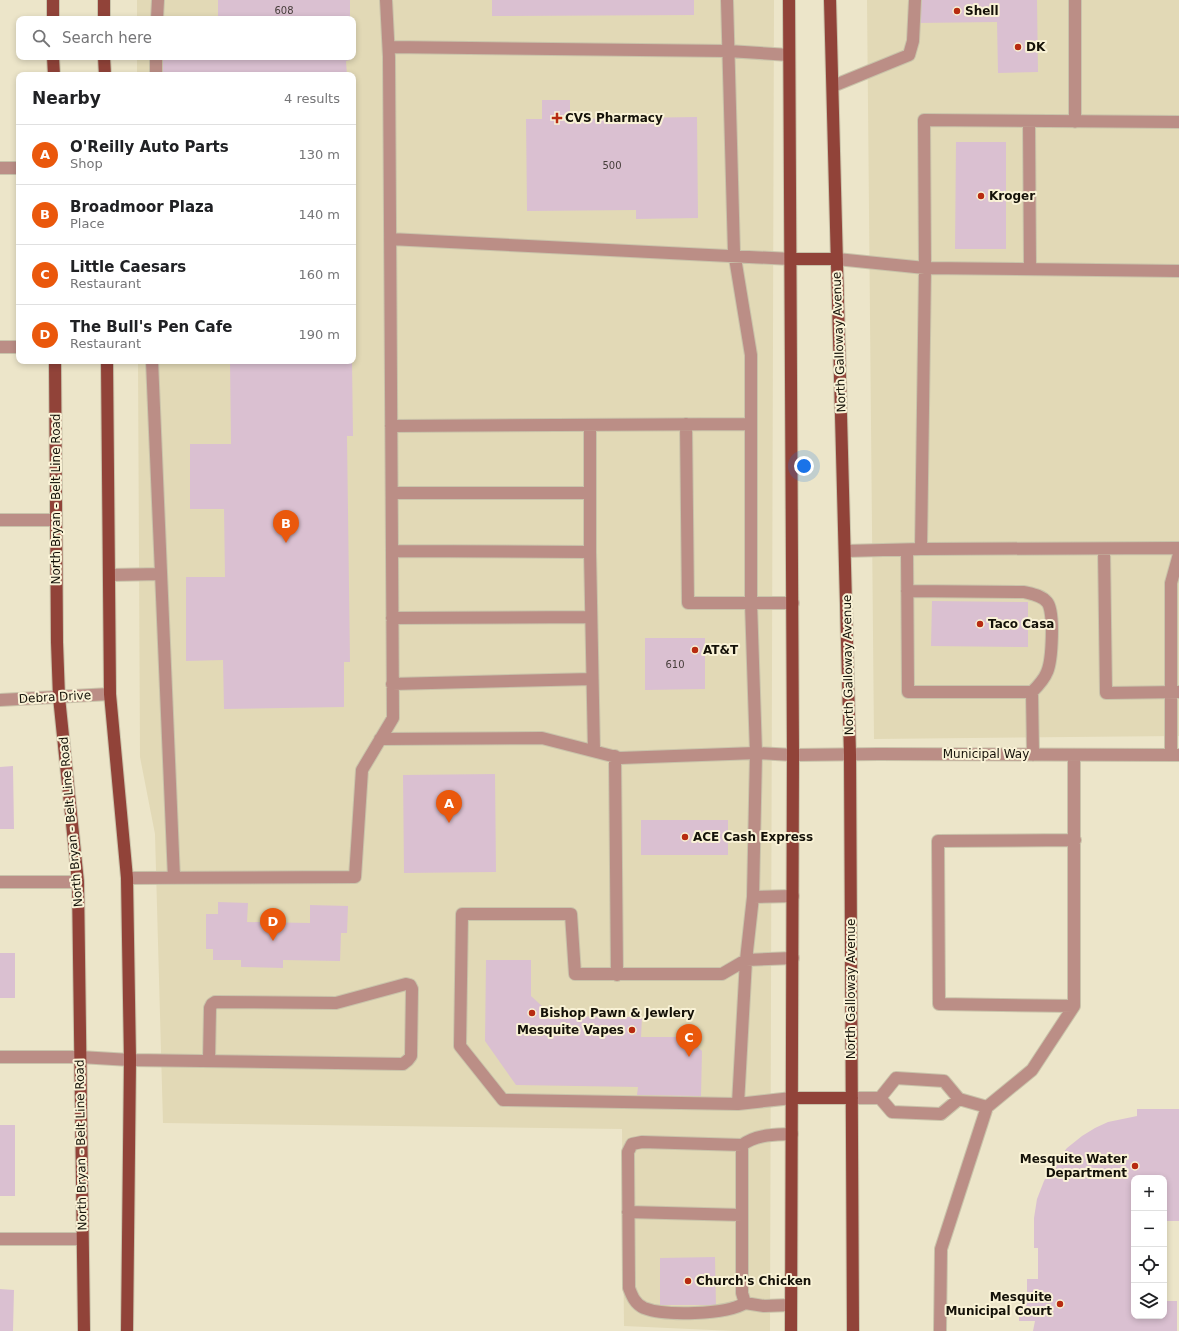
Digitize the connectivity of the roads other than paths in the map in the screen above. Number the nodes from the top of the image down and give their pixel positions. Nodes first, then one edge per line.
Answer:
1 (53, 0) edge
2 (104, 0) edge
3 (158, 0) edge
4 (386, 0) edge
5 (727, 0) edge
6 (789, 0) edge
7 (830, 0) edge
8 (915, 0) edge
9 (1075, 0) edge
10 (53, 16) edge
11 (104, 16) edge
12 (157, 16) edge
13 (389, 47) junction
14 (728, 51) junction
15 (790, 54) junction
16 (54, 60) edge
17 (104, 60) edge
18 (156, 60) edge
19 (54, 72) edge
20 (105, 72) edge
21 (156, 72) edge
22 (833, 86) junction
23 (1029, 121) junction
24 (1075, 122) junction
25 (1179, 122) edge
26 (0, 168) edge
27 (16, 168) edge
28 (390, 239) junction
29 (734, 257) junction
30 (791, 259) junction
31 (837, 259) junction
32 (925, 268) junction
33 (1030, 269) junction
34 (1179, 271) edge
35 (0, 347) edge
36 (16, 347) edge
37 (55, 364) edge
38 (107, 364) edge
39 (152, 364) edge
40 (686, 424) junction
41 (751, 424) junction
42 (590, 425) junction
43 (391, 426) junction
44 (392, 493) junction
45 (590, 493) junction
46 (0, 520) edge
47 (56, 520) junction
48 (1104, 548) junction
49 (1179, 548) edge
50 (921, 549) junction
51 (907, 550) junction
52 (392, 551) junction
53 (845, 551) junction
54 (590, 552) junction
55 (1179, 554) edge
56 (161, 574) junction
57 (109, 575) junction
58 (907, 591) junction
59 (752, 603) junction
60 (793, 603) junction
61 (591, 617) junction
62 (392, 618) junction
63 (592, 679) junction
64 (392, 684) junction
65 (1032, 692) junction
66 (1175, 692) edge
67 (110, 694) junction
68 (59, 697) junction
69 (0, 700) edge
70 (380, 739) junction
71 (594, 751) junction
72 (756, 753) junction
73 (793, 755) junction
74 (850, 755) junction
75 (1033, 755) junction
76 (1074, 755) junction
77 (1175, 755) edge
78 (615, 756) junction
79 (1075, 840) junction
80 (127, 878) junction
81 (174, 878) junction
82 (0, 882) edge
83 (78, 882) junction
84 (793, 896) junction
85 (753, 897) junction
86 (793, 958) junction
87 (746, 960) junction
88 (617, 975) junction
89 (1074, 1006) junction
90 (0, 1057) edge
91 (80, 1057) junction
92 (130, 1060) junction
93 (209, 1061) junction
94 (792, 1098) junction
95 (852, 1098) junction
96 (880, 1098) junction
97 (959, 1099) junction
98 (738, 1104) junction
99 (987, 1107) junction
100 (792, 1134) junction
101 (742, 1145) junction
102 (628, 1212) junction
103 (742, 1215) junction
104 (0, 1239) edge
105 (82, 1239) junction
106 (745, 1303) junction
107 (791, 1306) junction
108 (84, 1331) edge
109 (127, 1331) edge
110 (791, 1331) edge
111 (854, 1331) edge
112 (940, 1331) edge

1 - 10 main road
2 - 11 main road
3 - 12 street
4 - 13 street
5 - 14 street
6 - 15 main road
7 - 22 main road, North Galloway Avenue
8 - 22 street
9 - 24 street
13 - 14 street
13 - 28 street
14 - 15 street
14 - 29 street
15 - 30 main road
16 - 19 main road
17 - 20 main road
18 - 21 street
22 - 31 main road, North Galloway Avenue
23 - 24 street
23 - 32 street
23 - 33 street
24 - 25 street
26 - 27 street
28 - 29 street
28 - 43 street
29 - 30 street
29 - 41 street
30 - 31 main road
30 - 60 main road
31 - 32 street
31 - 53 main road, North Galloway Avenue
32 - 33 street
32 - 50 street
33 - 34 street
35 - 36 street
37 - 47 main road, North Bryan - Belt Line Road
38 - 57 main road
39 - 56 street
40 - 41 street
40 - 42 street
40 - 59 street
41 - 59 street
42 - 43 street
42 - 45 street
43 - 44 street
44 - 45 street
44 - 52 street
45 - 54 street
46 - 47 street
47 - 68 main road, North Bryan - Belt Line Road
48 - 49 street
48 - 50 street
48 - 66 street
50 - 51 street
51 - 53 street
51 - 58 street
52 - 54 street
52 - 62 street
53 - 74 main road, North Galloway Avenue
54 - 61 street
55 - 66 street
56 - 57 street
56 - 81 street
57 - 67 main road
58 - 65 street
58 - 65 street
59 - 60 street
59 - 72 street
60 - 73 main road
61 - 62 street
61 - 63 street
62 - 64 street
63 - 64 street
63 - 71 street
64 - 70 street
65 - 75 street
66 - 77 street
67 - 68 street, Debra Drive
67 - 80 main road
68 - 69 street, Debra Drive
68 - 83 main road, North Bryan - Belt Line Road
70 - 71 street, Municipal Way
70 - 81 street
71 - 78 street, Municipal Way
72 - 73 street, Municipal Way
72 - 78 street, Municipal Way
72 - 85 street
73 - 74 street, Municipal Way
73 - 84 main road
74 - 75 street, Municipal Way
74 - 95 main road, North Galloway Avenue
75 - 76 street, Municipal Way
76 - 77 street, Municipal Way
76 - 79 street
78 - 88 street
79 - 89 street
79 - 89 street
80 - 81 street
80 - 92 main road
82 - 83 street
83 - 91 main road, North Bryan - Belt Line Road
84 - 85 street
84 - 86 main road
85 - 87 street
86 - 87 street
86 - 94 main road
87 - 88 street
87 - 98 street
88 - 98 street
89 - 99 street
90 - 91 street
91 - 92 street
91 - 105 main road, North Bryan - Belt Line Road
92 - 93 street
92 - 109 main road
93 - 93 street
94 - 95 main road
94 - 98 street
94 - 100 main road
95 - 96 street
95 - 111 main road, North Galloway Avenue
96 - 97 street
96 - 97 street
97 - 99 street
99 - 112 street
100 - 101 street
100 - 107 main road
101 - 102 street
101 - 103 street
102 - 103 street
102 - 106 street
103 - 106 street
104 - 105 street
105 - 108 main road, North Bryan - Belt Line Road
106 - 107 street
107 - 110 main road

